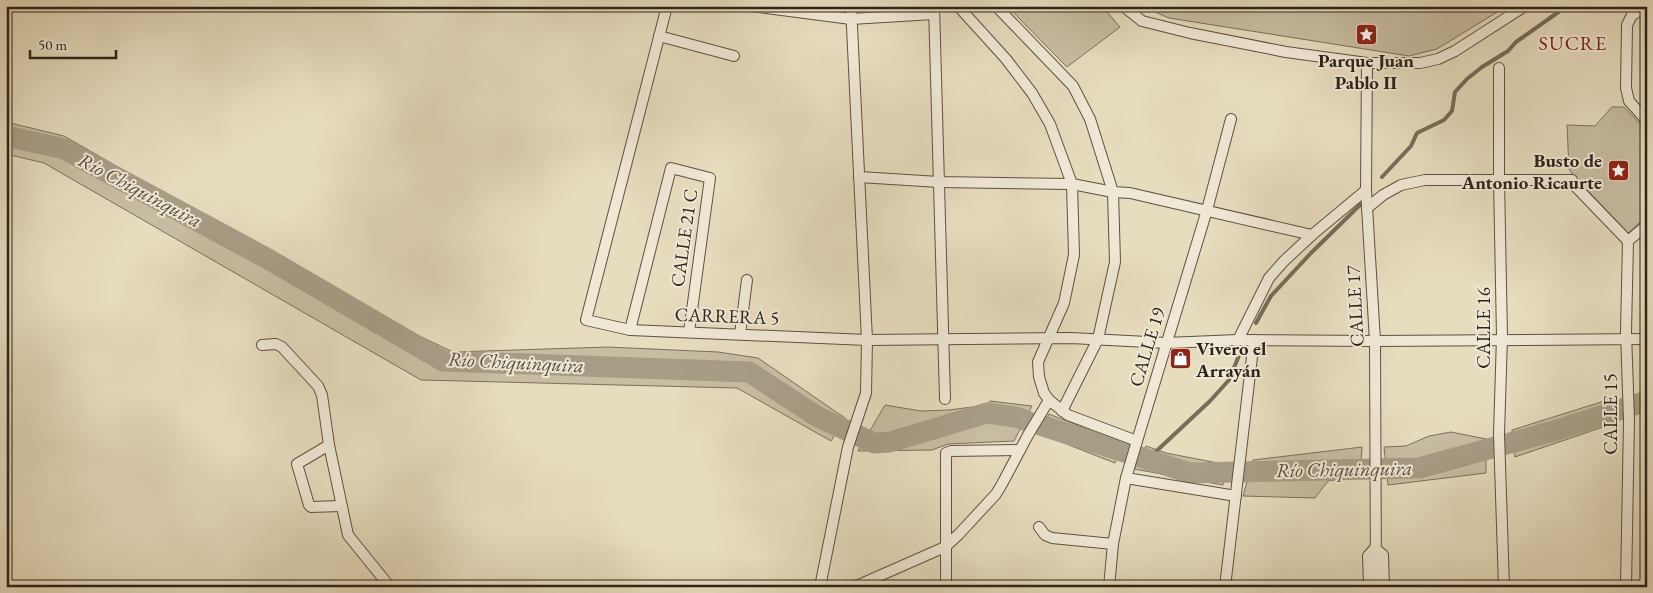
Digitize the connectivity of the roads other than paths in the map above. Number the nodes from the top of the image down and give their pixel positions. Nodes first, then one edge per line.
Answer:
1 (667, 6) edge
2 (750, 6) edge
3 (851, 6) edge
4 (958, 6) edge
5 (996, 6) edge
6 (1123, 6) edge
7 (1525, 6) edge
8 (934, 10) edge
9 (1647, 10) edge
10 (851, 19) junction
11 (659, 36) junction
12 (734, 56) dead end
13 (1367, 63) junction
14 (1499, 68) dead end
15 (1231, 119) dead end
16 (1647, 121) edge
17 (859, 177) junction
18 (1499, 179) junction
19 (939, 182) junction
20 (1072, 184) junction
21 (1366, 190) junction
22 (1113, 192) junction
23 (1367, 208) junction
24 (1207, 210) junction
25 (1647, 224) edge
26 (1312, 235) junction
27 (1628, 241) junction
28 (747, 280) dead end
29 (630, 330) junction
30 (689, 332) junction
31 (740, 334) junction
32 (1050, 338) junction
33 (944, 339) junction
34 (1098, 339) junction
35 (1502, 339) junction
36 (1627, 339) junction
37 (1647, 339) edge
38 (867, 340) junction
39 (1238, 340) junction
40 (1254, 340) junction
41 (1375, 341) junction
42 (1166, 343) junction
43 (262, 345) dead end
44 (945, 399) dead end
45 (1049, 400) junction
46 (1062, 410) junction
47 (329, 445) junction
48 (1136, 445) junction
49 (1020, 450) junction
50 (1126, 478) junction
51 (1236, 496) junction
52 (341, 506) junction
53 (1039, 527) dead end
54 (1113, 544) junction
55 (945, 547) junction
56 (1375, 552) junction
57 (390, 587) edge
58 (820, 587) edge
59 (854, 587) edge
60 (946, 587) edge
61 (1109, 587) edge
62 (1225, 587) edge
63 (1369, 587) edge
64 (1376, 587) edge
65 (1384, 587) edge
66 (1504, 587) edge
67 (1626, 587) edge

1 - 11 street
2 - 10 street
3 - 10 street
4 - 20 street
5 - 22 street
6 - 13 street
7 - 13 street
8 - 10 street
8 - 19 street
9 - 16 street
10 - 17 street
11 - 12 street
11 - 29 street, CARRERA 5
13 - 21 street, CALLE 17
14 - 18 street, CALLE 16
15 - 24 street, CALLE 19
17 - 19 street
17 - 38 street
18 - 23 street
18 - 27 street
18 - 35 street, CALLE 16
19 - 20 street
19 - 33 street
20 - 22 street
20 - 32 street
21 - 23 street, CALLE 17
21 - 26 street
22 - 24 street
22 - 34 street
23 - 41 street, CALLE 17
24 - 26 street
24 - 42 street, CALLE 19
25 - 27 street
26 - 39 street
27 - 36 street, CALLE 15
28 - 31 street
29 - 30 street, CARRERA 5
29 - 30 street, CALLE 21 C
30 - 31 street, CARRERA 5
31 - 38 street, CARRERA 5
32 - 33 street, CARRERA 5
32 - 34 street, CARRERA 5
32 - 45 street
33 - 38 street, CARRERA 5
33 - 44 street
34 - 42 street, CARRERA 5
34 - 46 street
35 - 36 street, CARRERA 5
35 - 41 street, CARRERA 5
35 - 66 street, CALLE 16
36 - 37 street, CARRERA 5
36 - 67 street, CALLE 15
38 - 58 street
39 - 40 street, CARRERA 5
39 - 42 street, CARRERA 5
40 - 41 street, CARRERA 5
40 - 51 street
41 - 56 street, CALLE 17
42 - 48 street, CALLE 19
43 - 47 street
45 - 46 street
45 - 49 street
46 - 48 street
47 - 52 street
47 - 52 street
48 - 50 street, CALLE 19
49 - 55 street
49 - 55 street
50 - 51 street
50 - 54 street, CALLE 19
51 - 62 street
52 - 57 street
53 - 54 street
54 - 61 street, CALLE 19
55 - 59 street
55 - 60 street
56 - 63 street, CALLE 17
56 - 64 street, CALLE 17
56 - 65 street, CALLE 17

